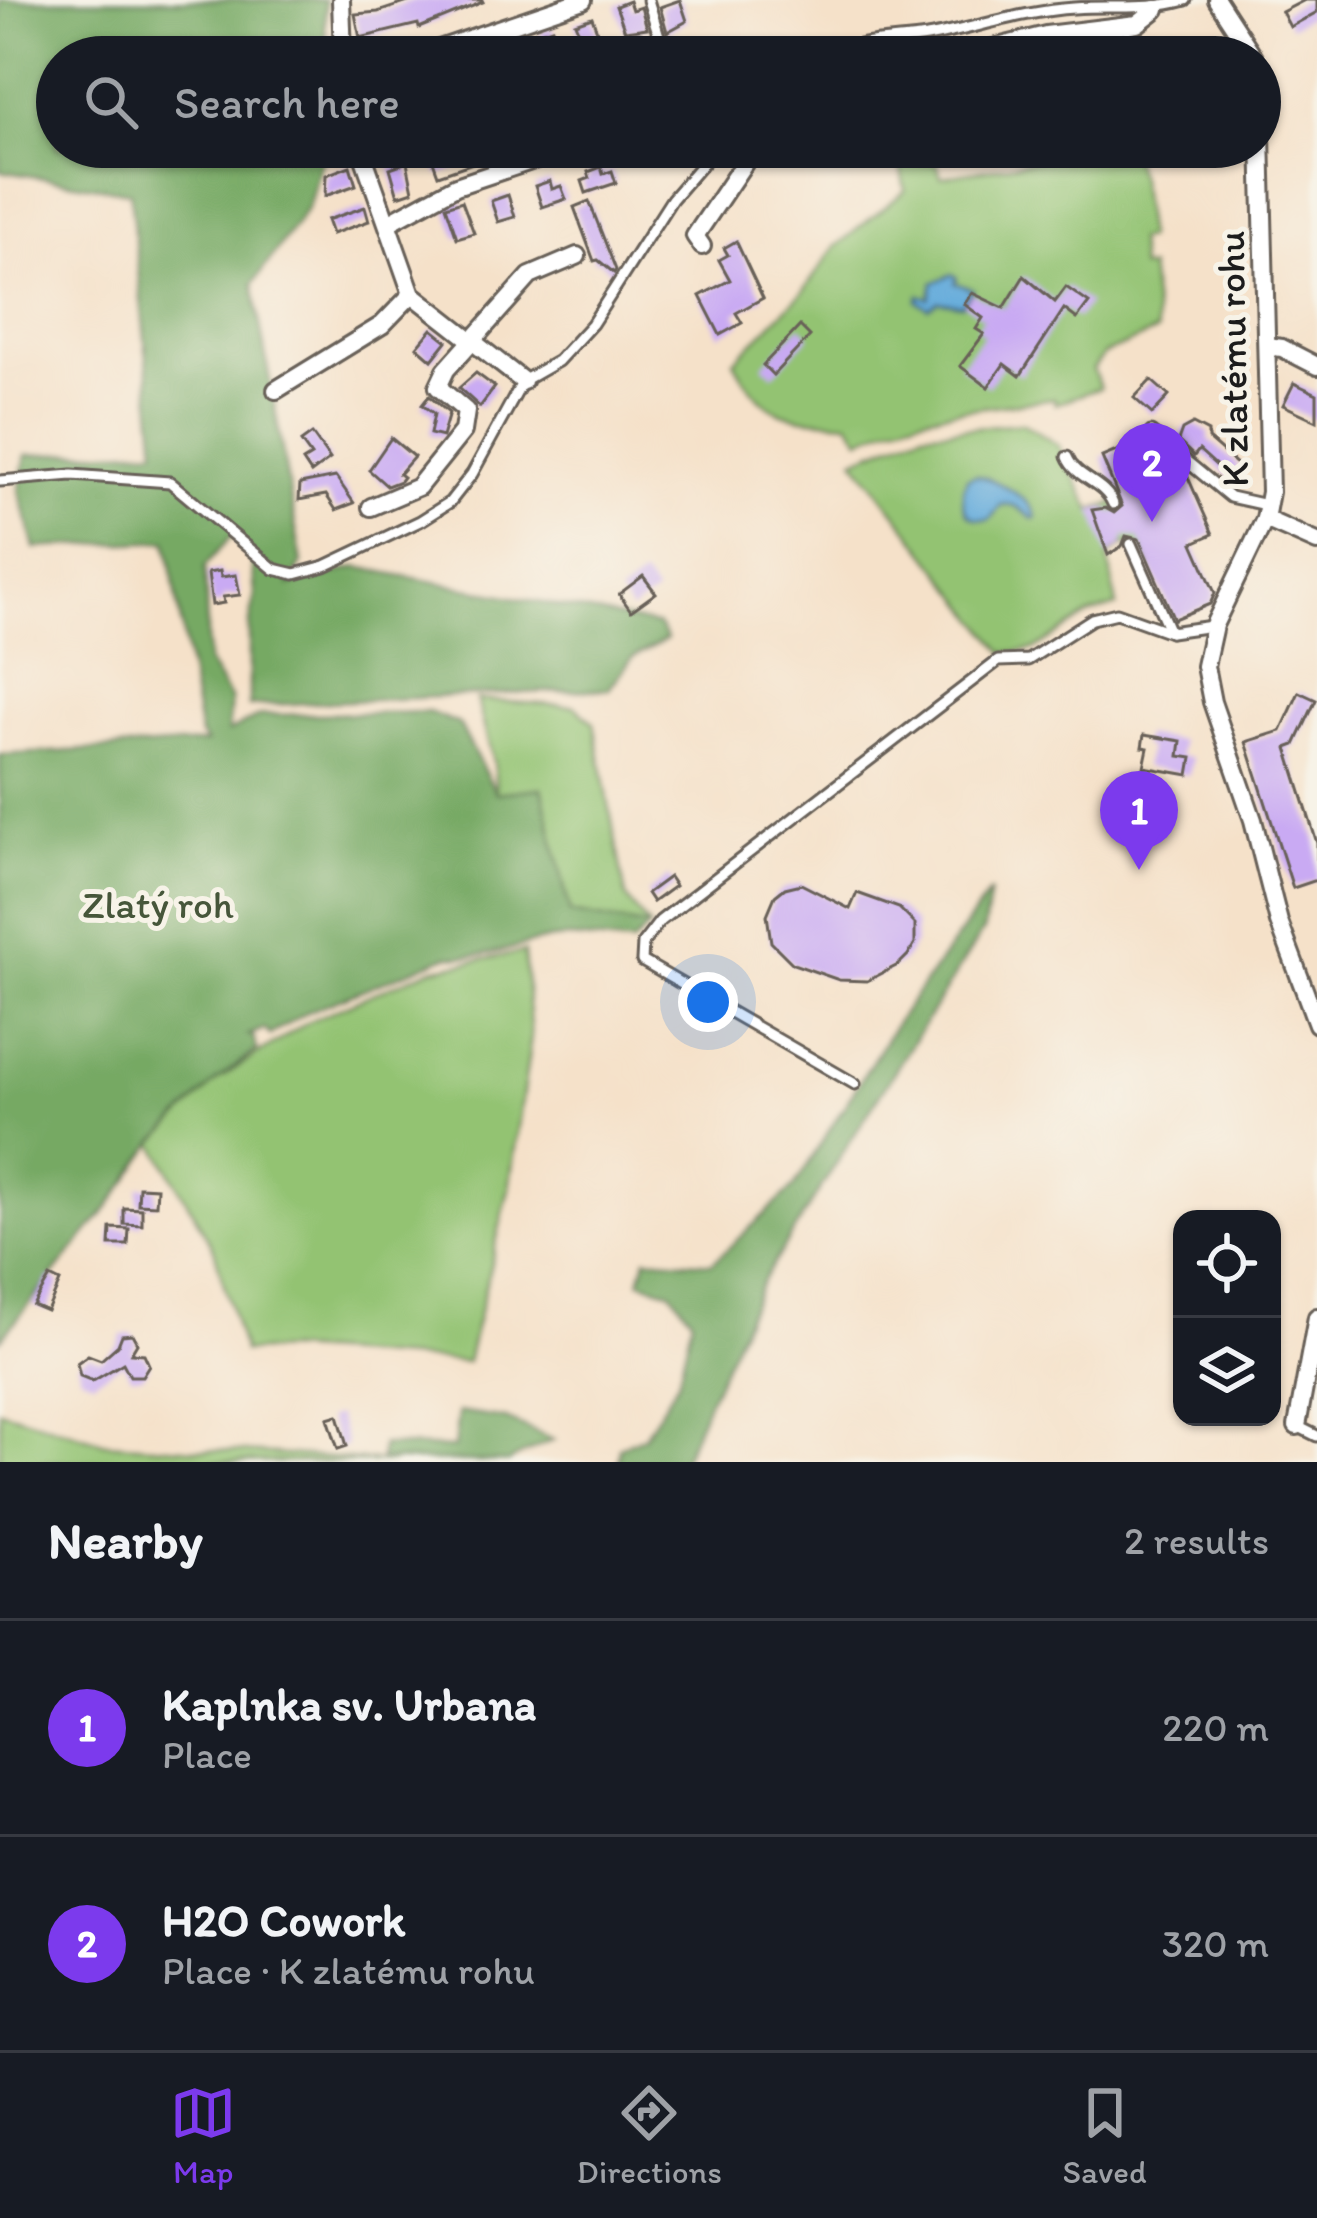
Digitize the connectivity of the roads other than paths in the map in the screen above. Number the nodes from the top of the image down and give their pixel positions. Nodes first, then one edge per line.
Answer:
1 (341, 0) edge
2 (583, 0) edge
3 (648, 0) edge
4 (1186, 0) edge
5 (1217, 0) edge
6 (1156, 9) junction
7 (1046, 35) joint
8 (342, 36) edge
9 (478, 36) edge
10 (659, 36) dead end
11 (931, 36) edge
12 (1042, 36) edge
13 (1240, 36) edge
14 (368, 168) edge
15 (511, 168) edge
16 (699, 168) edge
17 (741, 168) edge
18 (1262, 168) edge
19 (388, 223) junction
20 (702, 246) dead end
21 (577, 256) dead end
22 (412, 294) junction
23 (473, 341) junction
24 (1267, 346) junction
25 (1317, 366) edge
26 (524, 381) junction
27 (276, 390) dead end
28 (1151, 432) dead end
29 (1066, 457) dead end
30 (0, 481) edge
31 (1113, 504) dead end
32 (371, 507) dead end
33 (1266, 512) junction
34 (1317, 542) edge
35 (1130, 544) dead end
36 (1214, 625) junction
37 (1170, 632) junction
38 (1317, 1024) edge
39 (855, 1084) dead end
40 (1317, 1317) edge
41 (1298, 1426) joint
42 (1317, 1436) edge

1 - 8 street
2 - 9 street
3 - 10 lane
4 - 6 lane
5 - 13 street
6 - 7 street
6 - 11 lane
7 - 12 street
14 - 19 street
15 - 19 street
16 - 26 lane
17 - 20 street
18 - 24 street, K zlatému rohu
19 - 22 street
21 - 23 street
22 - 23 street
22 - 27 street
23 - 26 street
23 - 32 street
24 - 25 street
24 - 33 street, K zlatému rohu
26 - 30 lane
28 - 33 lane
29 - 31 lane
33 - 34 street
33 - 36 street, K zlatému rohu
35 - 37 lane
36 - 37 lane
36 - 38 street, K zlatému rohu
37 - 39 lane
40 - 41 street
41 - 42 lane

